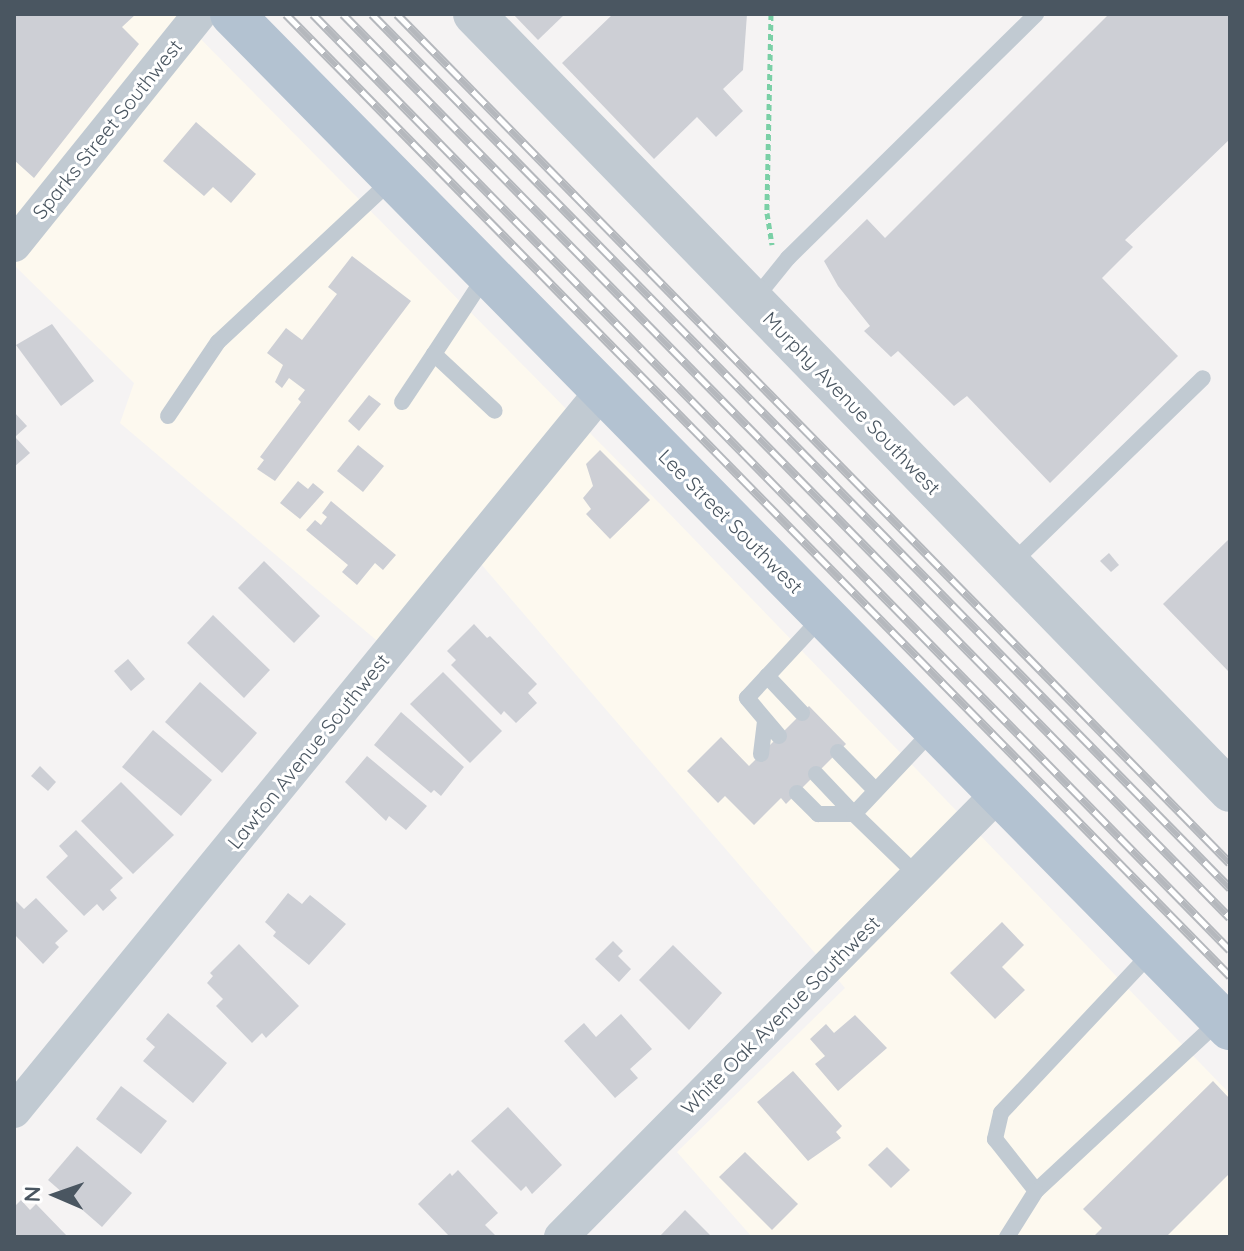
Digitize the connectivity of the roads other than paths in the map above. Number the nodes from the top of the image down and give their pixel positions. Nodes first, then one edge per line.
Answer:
1 (200, 14) edge
2 (232, 14) edge
3 (474, 14) edge
4 (1036, 14) edge
5 (393, 178) junction
6 (14, 245) edge
7 (487, 273) junction
8 (765, 287) junction
9 (434, 354) junction
10 (1203, 378) dead end
11 (602, 391) junction
12 (402, 402) dead end
13 (495, 411) dead end
14 (168, 416) dead end
15 (1010, 565) junction
16 (824, 615) junction
17 (767, 676) junction
18 (802, 713) dead end
19 (765, 720) junction
20 (935, 728) junction
21 (779, 736) dead end
22 (838, 752) dead end
23 (761, 754) dead end
24 (816, 774) dead end
25 (876, 791) junction
26 (1230, 791) edge
27 (797, 793) dead end
28 (999, 793) junction
29 (854, 814) junction
30 (918, 876) junction
31 (1154, 950) junction
32 (1226, 1024) edge
33 (14, 1111) edge
34 (1036, 1191) junction
35 (561, 1237) edge
36 (1007, 1237) edge

1 - 6 street, Sparks Street Southwest
2 - 5 main road, Lee Street Southwest
3 - 8 street, Murphy Avenue Southwest
4 - 8 lane
5 - 7 main road, Lee Street Southwest
5 - 14 lane
7 - 9 lane
7 - 11 main road, Lee Street Southwest
8 - 15 street, Murphy Avenue Southwest
9 - 12 lane
9 - 13 lane
10 - 15 lane
11 - 16 main road, Lee Street Southwest
11 - 33 street, Lawton Avenue Southwest
15 - 26 street, Murphy Avenue Southwest
16 - 17 lane
16 - 20 main road, Lee Street Southwest
17 - 18 lane
17 - 19 lane
19 - 21 lane
19 - 23 lane
20 - 25 lane
20 - 28 main road, Lee Street Southwest
22 - 25 lane
24 - 29 lane
25 - 29 lane
27 - 29 lane
28 - 30 street, White Oak Avenue Southwest
28 - 31 main road, Lee Street Southwest
29 - 30 lane
30 - 35 street, White Oak Avenue Southwest
31 - 32 main road, Lee Street Southwest
31 - 34 lane
32 - 34 lane
34 - 36 lane

